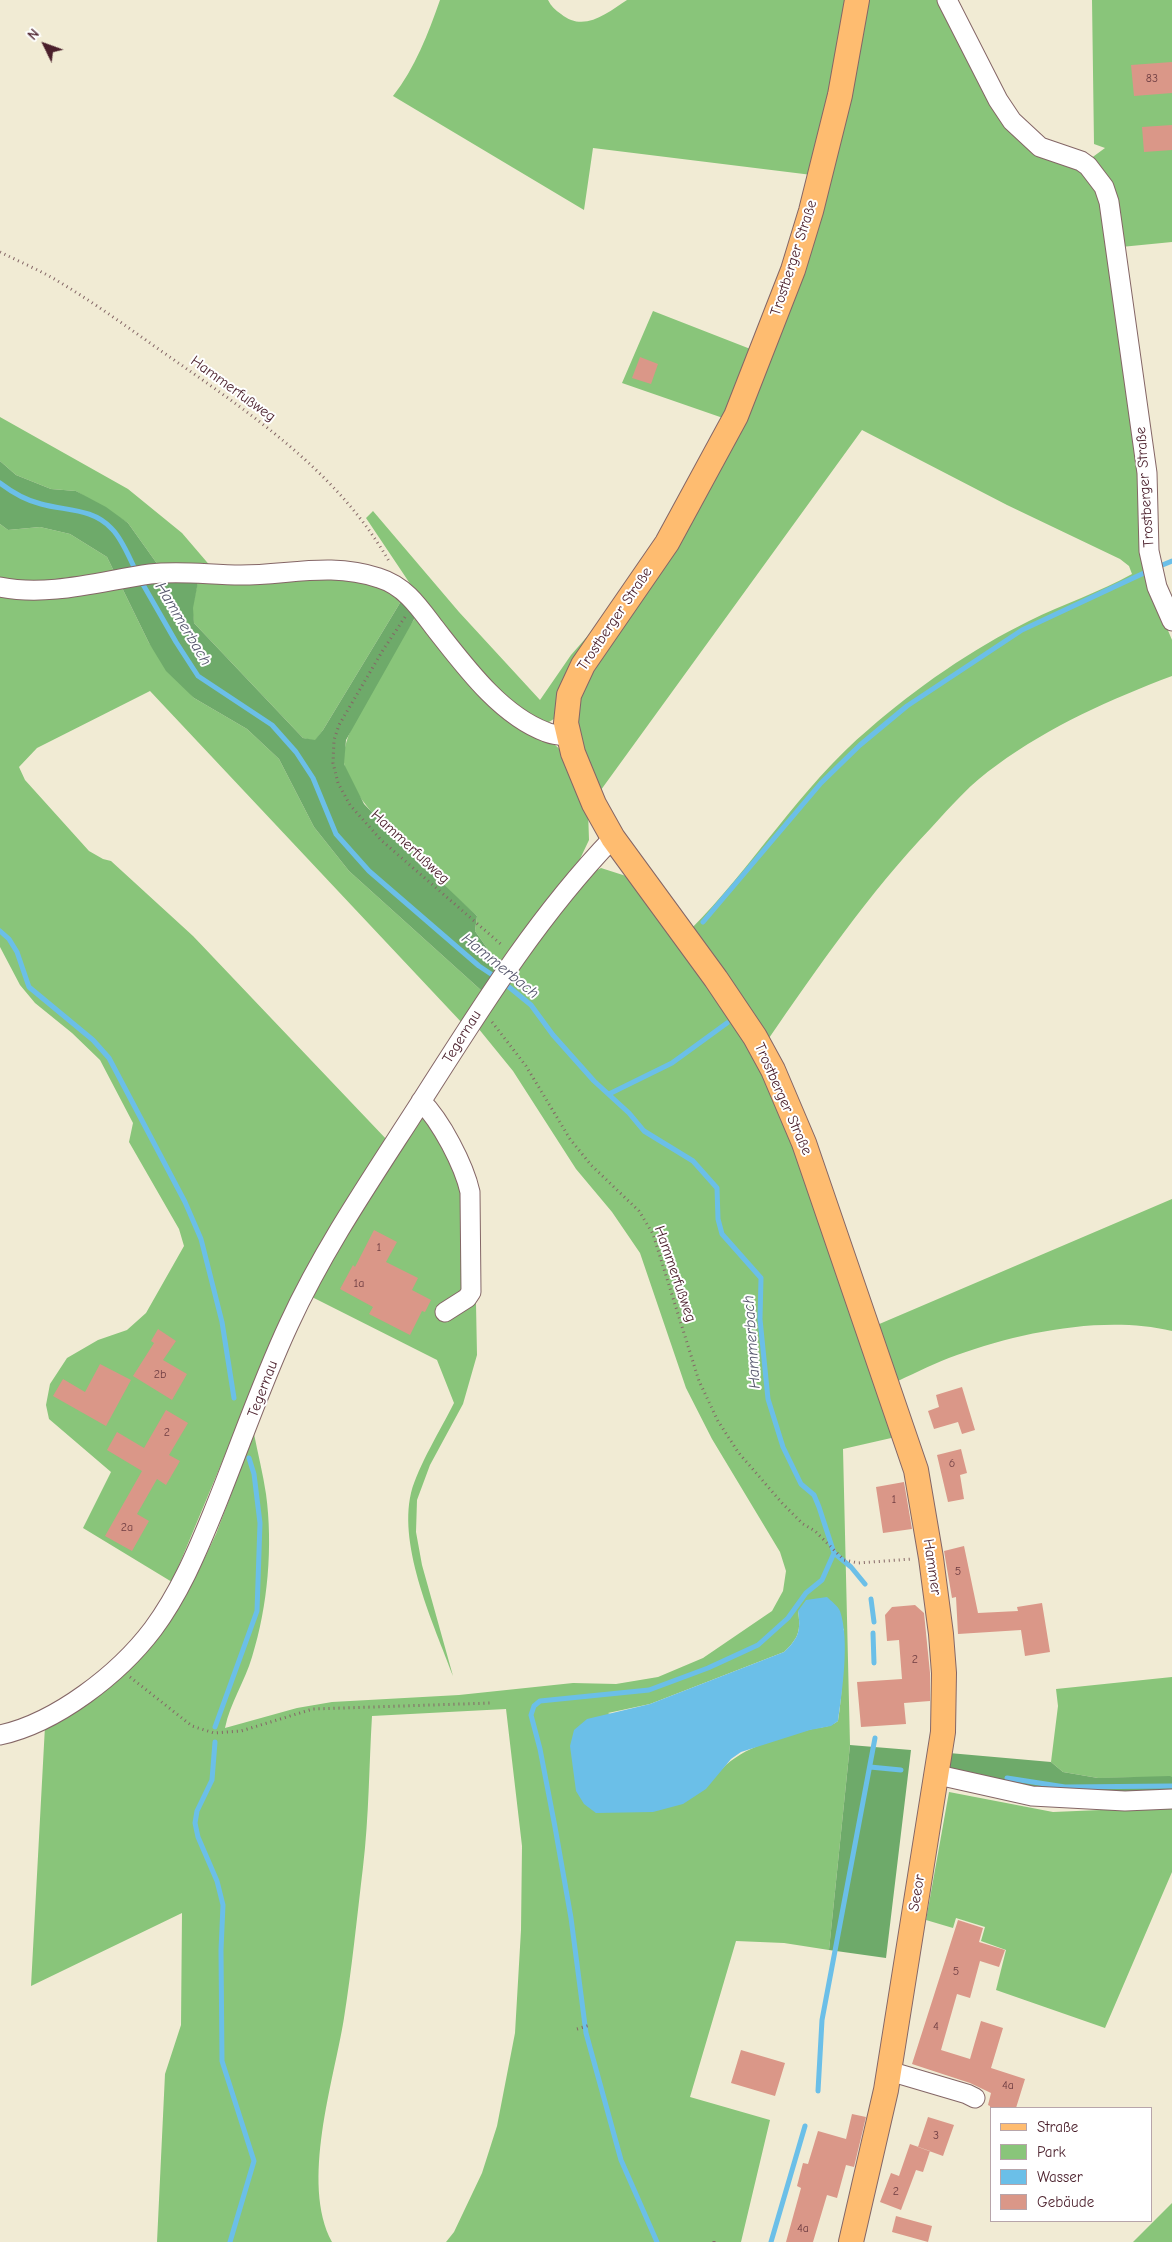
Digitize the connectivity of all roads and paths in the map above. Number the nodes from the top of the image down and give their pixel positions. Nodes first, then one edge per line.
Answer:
1 (857, 0) edge
2 (947, 0) edge
3 (0, 252) edge
4 (391, 564) dead end
5 (0, 587) edge
6 (415, 602) junction
7 (1172, 621) edge
8 (568, 737) junction
9 (613, 838) junction
10 (511, 962) junction
11 (485, 1002) junction
12 (421, 1101) junction
13 (445, 1312) dead end
14 (896, 1405) joint
15 (932, 1558) junction
16 (118, 1667) junction
17 (491, 1703) dead end
18 (0, 1735) edge
19 (938, 1775) junction
20 (1172, 1799) edge
21 (590, 2025) dead end
22 (578, 2029) dead end
23 (889, 2071) junction
24 (975, 2098) dead end
25 (851, 2242) edge

1 - 8 main road, Trostberger Straße
2 - 7 street, Trostberger Straße
3 - 4 path, Hammerfußweg
5 - 6 street
6 - 8 street
6 - 10 path, Hammerfußweg
8 - 9 main road, Trostberger Straße
9 - 10 street, Tegernau
9 - 14 main road, Trostberger Straße
10 - 11 street, Tegernau
11 - 12 street, Tegernau
11 - 15 path, Hammerfußweg
12 - 13 street
12 - 16 street, Tegernau
14 - 15 main road, Hammer
15 - 19 main road, Hammer
16 - 17 path
16 - 18 street, Tegernau
19 - 20 street
19 - 23 main road, Seeor
21 - 22 path
23 - 24 street
23 - 25 main road, Seeor

